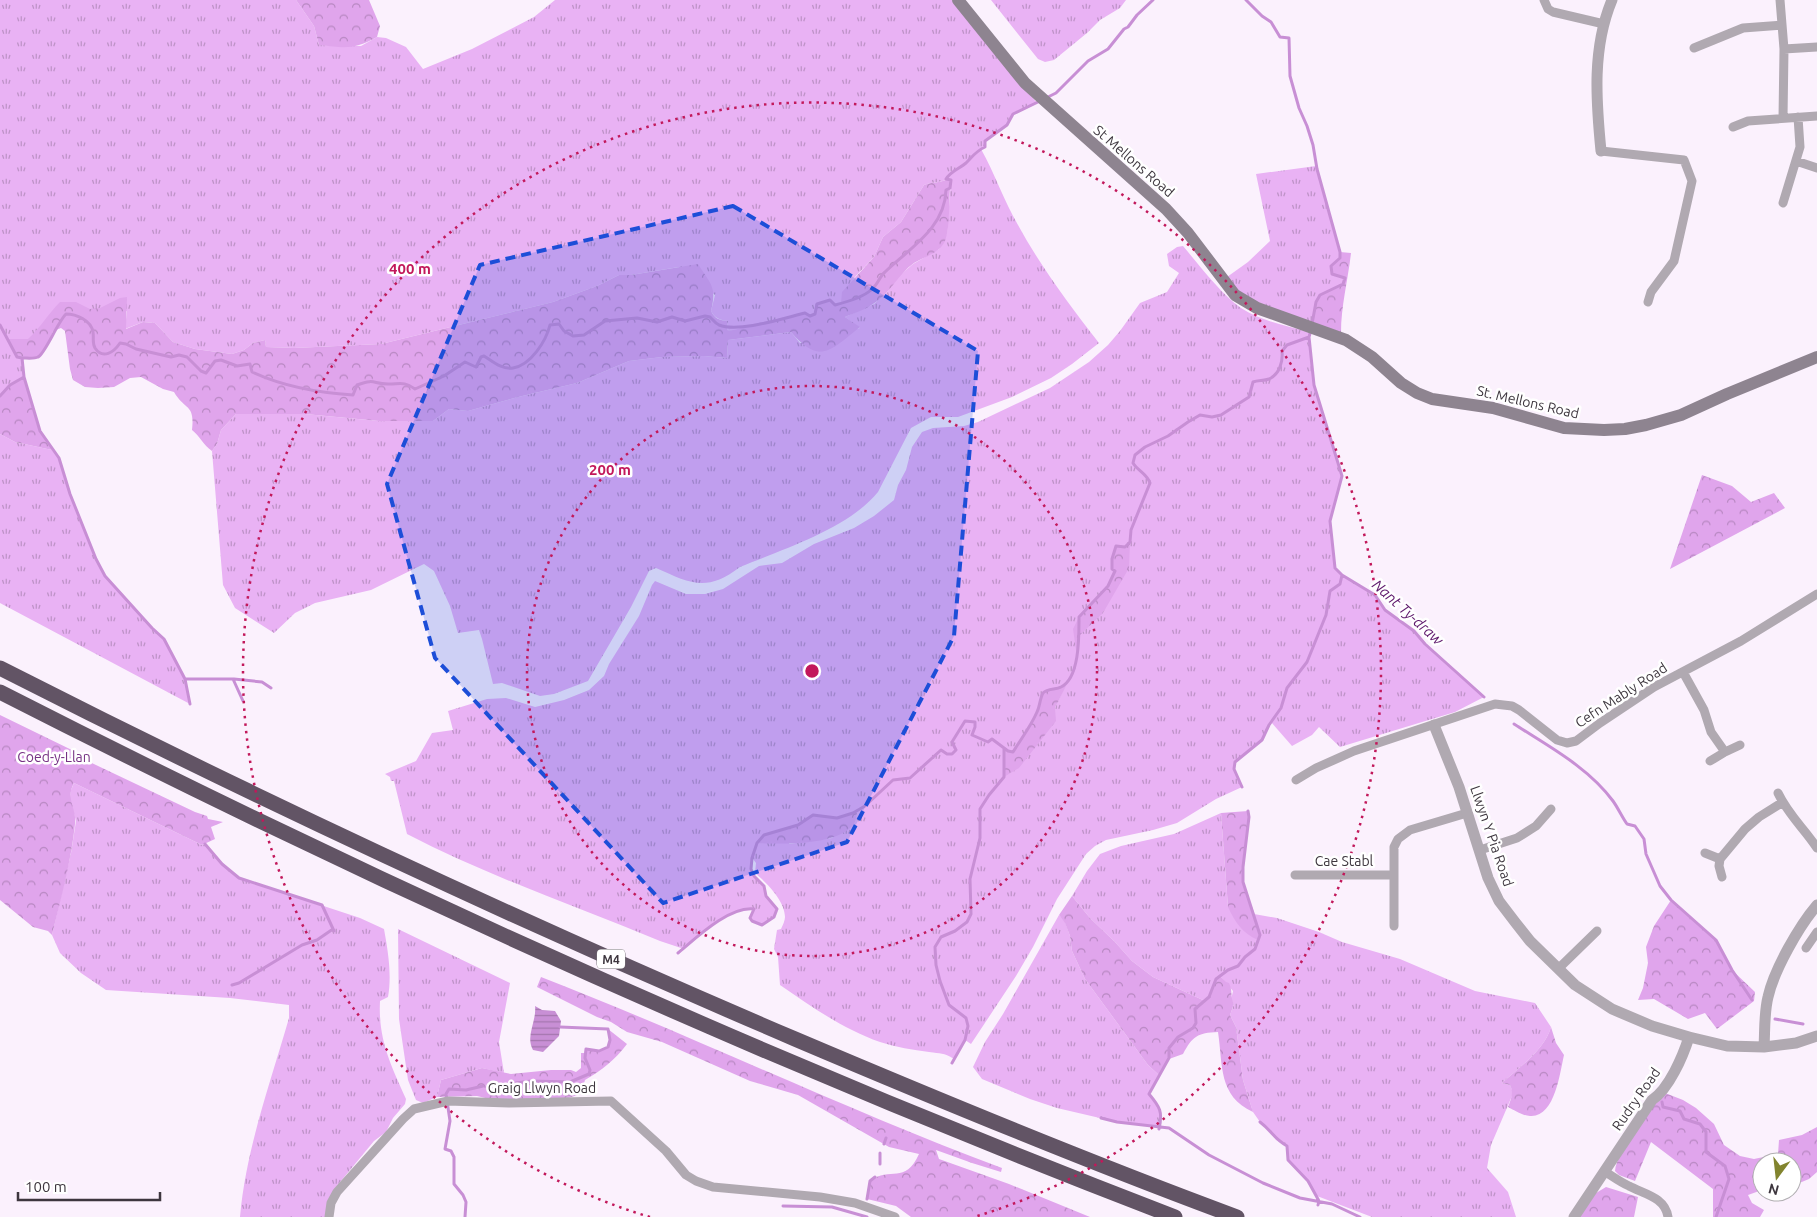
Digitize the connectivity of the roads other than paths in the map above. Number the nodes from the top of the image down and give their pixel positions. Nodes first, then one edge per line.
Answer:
1 (958, 0) edge
2 (1544, 0) edge
3 (1612, 0) edge
4 (1780, 0) edge
5 (1604, 24) junction
6 (1782, 25) junction
7 (1817, 47) edge
8 (1694, 48) dead end
9 (1784, 49) junction
10 (1817, 116) edge
11 (1798, 117) junction
12 (1784, 118) junction
13 (1733, 127) dead end
14 (1601, 151) joint
15 (1796, 161) junction
16 (1817, 168) edge
17 (1783, 203) dead end
18 (1648, 302) dead end
19 (1302, 324) joint
20 (1817, 357) edge
21 (1817, 594) edge
22 (0, 668) edge
23 (1683, 672) junction
24 (0, 692) edge
25 (1434, 725) junction
26 (1740, 745) dead end
27 (1725, 752) junction
28 (1710, 761) dead end
29 (1296, 780) dead end
30 (1778, 793) dead end
31 (1783, 802) junction
32 (1551, 809) dead end
33 (1468, 813) junction
34 (1817, 848) edge
35 (1480, 850) junction
36 (1705, 852) dead end
37 (1720, 859) junction
38 (1394, 874) junction
39 (1295, 875) dead end
40 (1722, 877) dead end
41 (1817, 905) edge
42 (1394, 926) dead end
43 (1597, 931) dead end
44 (1817, 932) edge
45 (1806, 948) dead end
46 (1559, 968) junction
47 (1817, 1036) edge
48 (1689, 1037) junction
49 (1764, 1047) junction
50 (1604, 1171) junction
51 (329, 1217) edge
52 (895, 1217) edge
53 (1175, 1217) edge
54 (1237, 1217) edge
55 (1574, 1217) edge
56 (1668, 1217) edge

1 - 19 main road, St Mellons Road
2 - 5 street
3 - 5 street
4 - 6 street
5 - 14 street
6 - 8 street
6 - 9 street
7 - 9 street
9 - 12 street
10 - 11 street
11 - 12 street
11 - 15 street
12 - 13 street
14 - 18 street
15 - 16 street
15 - 17 street
19 - 20 main road, St. Mellons Road
21 - 23 street, Cefn Mably Road
22 - 54 highway, M4
23 - 25 street, Cefn Mably Road
23 - 27 street
24 - 53 highway, M4
25 - 29 street, Cefn Mably Road
25 - 33 street, Llwyn Y Pia Road
26 - 27 street
27 - 28 street
30 - 31 street
31 - 34 street
31 - 37 street
32 - 35 street
33 - 35 street, Llwyn Y Pia Road
33 - 38 street, Cae Stabl
35 - 46 street, Llwyn Y Pia Road
36 - 37 street
37 - 40 street
38 - 39 street, Cae Stabl
38 - 42 street, Cae Stabl
41 - 49 street
43 - 46 street
44 - 45 street
46 - 48 street, Llwyn Y Pia Road
47 - 49 street
48 - 49 street
48 - 50 street, Rudry Road
50 - 55 street, Rudry Road
50 - 56 street
51 - 52 street, Graig Llwyn Road

